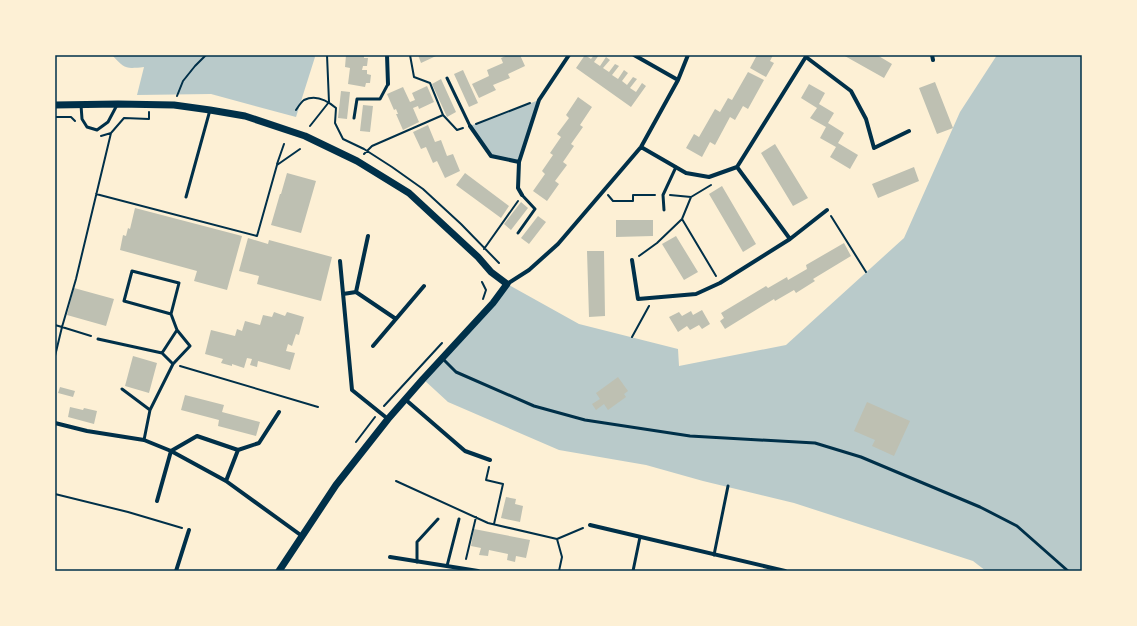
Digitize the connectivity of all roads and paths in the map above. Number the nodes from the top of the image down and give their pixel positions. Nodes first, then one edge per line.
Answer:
1 (206, 55) edge
2 (327, 55) edge
3 (386, 55) edge
4 (569, 55) edge
5 (634, 55) edge
6 (688, 55) edge
7 (932, 55) edge
8 (806, 56) edge
9 (932, 60) dead end
10 (447, 78) dead end
11 (678, 80) junction
12 (388, 84) joint
13 (329, 102) junction
14 (118, 104) junction
15 (55, 105) edge
16 (81, 105) junction
17 (174, 105) junction
18 (210, 110) junction
19 (296, 110) dead end
20 (443, 115) dead end
21 (354, 118) dead end
22 (310, 126) dead end
23 (470, 126) joint
24 (909, 131) dead end
25 (111, 133) dead end
26 (284, 144) dead end
27 (641, 147) junction
28 (300, 149) dead end
29 (357, 160) junction
30 (519, 162) junction
31 (277, 165) junction
32 (676, 167) junction
33 (737, 168) junction
34 (709, 177) junction
35 (603, 190) junction
36 (96, 194) junction
37 (522, 195) junction
38 (664, 195) junction
39 (186, 197) dead end
40 (690, 197) junction
41 (664, 210) dead end
42 (827, 210) joint
43 (682, 219) junction
44 (518, 233) dead end
45 (368, 236) dead end
46 (790, 239) junction
47 (478, 257) junction
48 (632, 260) joint
49 (340, 261) dead end
50 (866, 272) dead end
51 (720, 283) junction
52 (507, 284) junction
53 (424, 286) dead end
54 (356, 292) junction
55 (342, 294) junction
56 (654, 298) junction
57 (171, 314) junction
58 (396, 319) junction
59 (55, 325) edge
60 (62, 327) junction
61 (177, 330) junction
62 (632, 337) dead end
63 (98, 339) joint
64 (373, 346) dead end
65 (162, 354) junction
66 (55, 356) edge
67 (442, 359) junction
68 (173, 364) junction
69 (122, 389) dead end
70 (406, 400) junction
71 (318, 407) dead end
72 (150, 410) junction
73 (279, 412) dead end
74 (388, 419) junction
75 (55, 423) edge
76 (144, 440) junction
77 (238, 450) junction
78 (171, 451) junction
79 (490, 460) joint
80 (226, 481) junction
81 (396, 481) dead end
82 (728, 486) dead end
83 (55, 494) edge
84 (157, 501) dead end
85 (476, 517) junction
86 (438, 519) dead end
87 (459, 519) dead end
88 (494, 524) junction
89 (590, 525) joint
90 (189, 530) joint
91 (302, 536) junction
92 (640, 537) junction
93 (557, 539) junction
94 (714, 555) junction
95 (390, 557) dead end
96 (466, 559) dead end
97 (417, 562) junction
98 (447, 566) junction
99 (176, 571) edge
100 (279, 571) edge
101 (478, 571) edge
102 (559, 571) edge
103 (633, 571) edge
104 (785, 571) edge
105 (1068, 571) edge

1 - 17 path
2 - 13 path
3 - 12 street
4 - 30 street
5 - 11 street
6 - 11 street
7 - 9 street
8 - 24 street
8 - 33 street
10 - 23 lane
11 - 27 street
12 - 21 lane
13 - 19 path
13 - 22 path
14 - 16 street
14 - 16 lane
14 - 17 street
15 - 16 street
17 - 18 street
18 - 29 street
18 - 39 lane
20 - 29 path
23 - 30 street
25 - 36 path
26 - 31 path
27 - 32 street
27 - 35 street
28 - 31 path
29 - 47 street
30 - 37 street
31 - 36 path
32 - 34 street
32 - 38 lane
33 - 34 street
33 - 46 street
34 - 40 path
35 - 38 path
35 - 52 street
36 - 60 path
37 - 44 lane
37 - 47 path
38 - 40 path
38 - 41 lane
40 - 43 path
42 - 46 street
42 - 50 path
43 - 48 path
43 - 51 path
45 - 54 street
46 - 51 street
47 - 52 street
48 - 56 street
49 - 55 street
51 - 56 street
52 - 67 street
53 - 58 street
54 - 55 street
54 - 58 street
55 - 74 street
56 - 62 path
57 - 57 lane
57 - 61 lane
58 - 64 street
59 - 60 path
60 - 63 path
60 - 66 path
61 - 65 lane
61 - 68 lane
63 - 65 lane
65 - 68 lane
67 - 70 street
67 - 105 lane
68 - 71 path
68 - 72 lane
69 - 72 lane
70 - 74 street
70 - 79 street
72 - 76 lane
73 - 77 street
74 - 91 street
75 - 76 street
76 - 78 street
77 - 78 street
77 - 80 street
78 - 80 street
78 - 84 street
79 - 88 path
80 - 91 street
81 - 85 path
82 - 94 lane
83 - 90 path
85 - 88 path
85 - 96 path
86 - 97 lane
87 - 98 lane
88 - 93 path
89 - 92 street
89 - 93 path
90 - 99 street
91 - 100 street
92 - 94 street
92 - 103 lane
93 - 102 path
94 - 104 street
95 - 97 street
97 - 98 street
98 - 101 street

